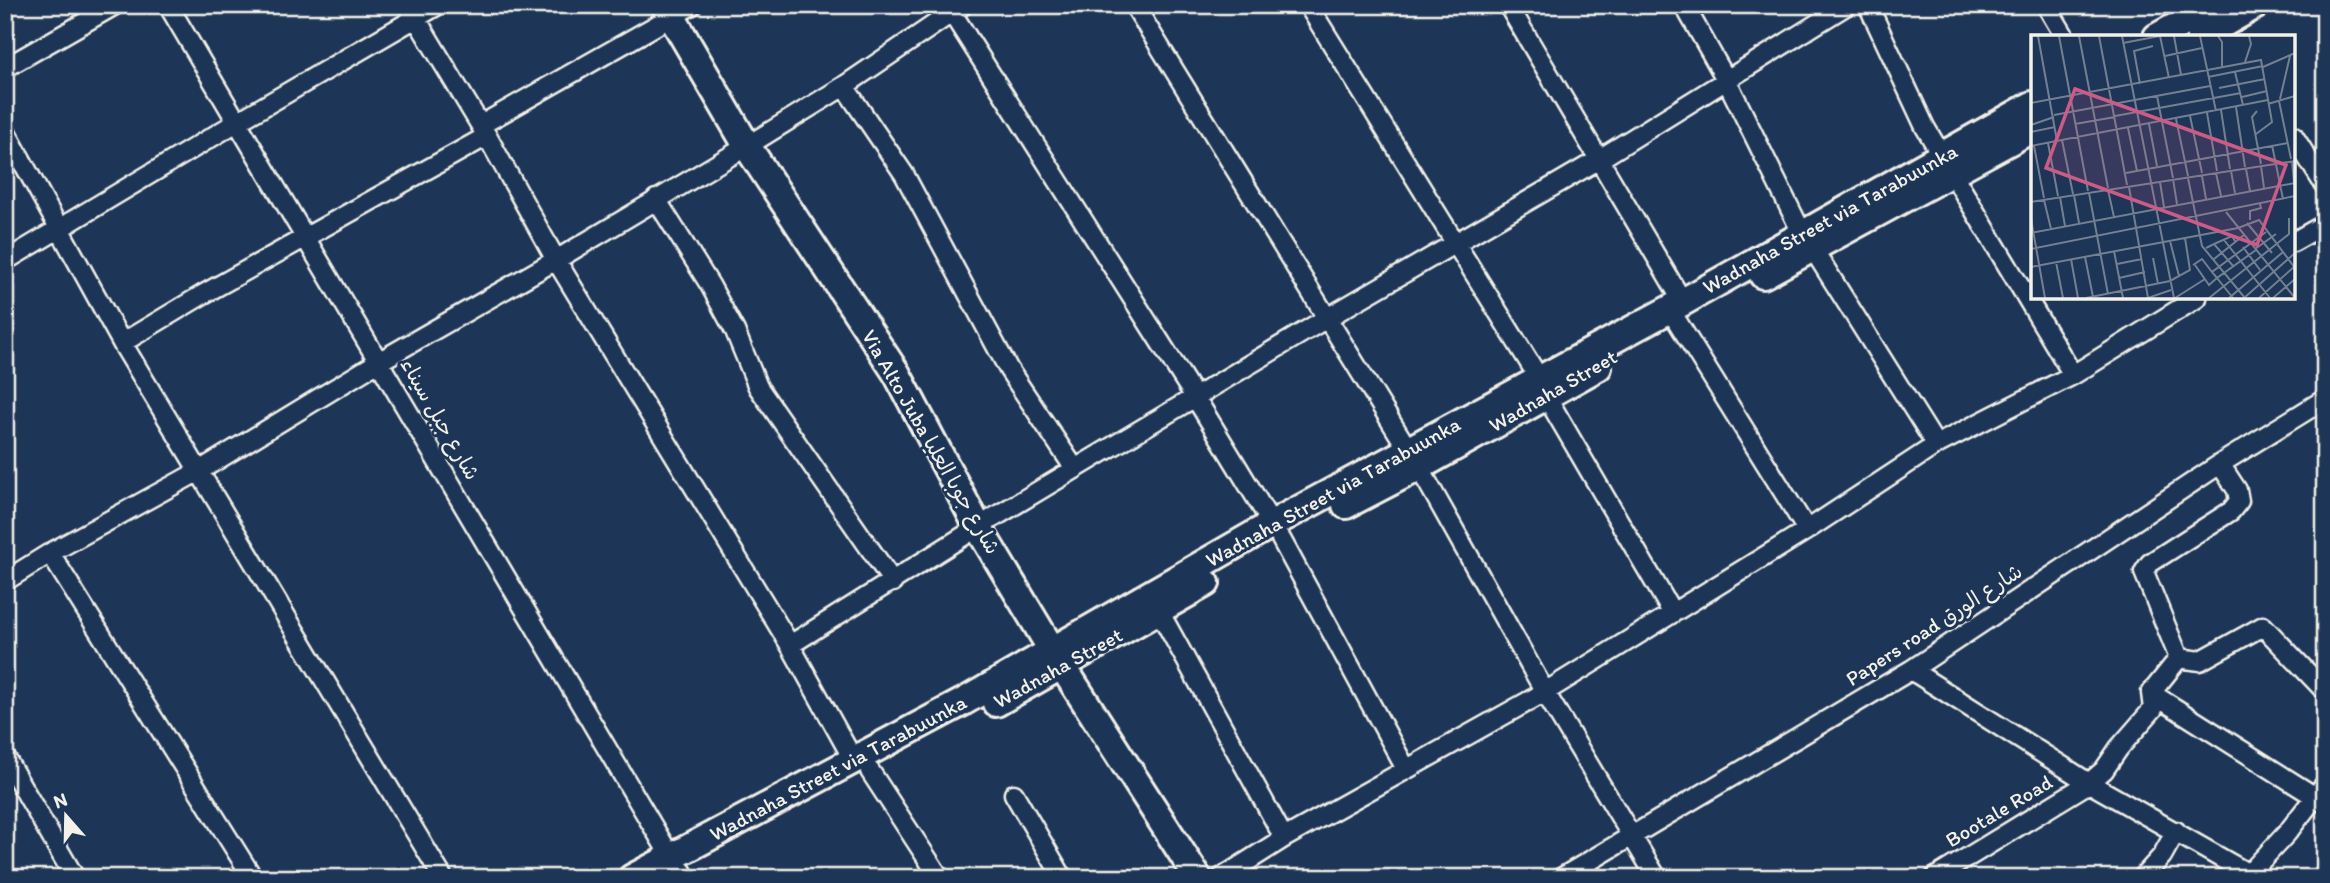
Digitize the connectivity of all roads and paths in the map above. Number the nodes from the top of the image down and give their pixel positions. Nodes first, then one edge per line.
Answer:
1 (115, 5) edge
2 (168, 5) edge
3 (438, 5) edge
4 (1134, 5) edge
5 (1308, 5) edge
6 (1508, 5) edge
7 (1684, 5) edge
8 (1847, 5) edge
9 (1868, 5) edge
10 (2046, 5) edge
11 (2256, 5) edge
12 (954, 8) edge
13 (676, 9) edge
14 (412, 12) edge
15 (2224, 17) edge
16 (2064, 35) edge
17 (2164, 35) edge
18 (2202, 35) edge
19 (5, 68) edge
20 (1727, 81) junction
21 (844, 86) junction
22 (2031, 106) edge
23 (237, 122) junction
24 (2031, 129) edge
25 (5, 130) edge
26 (484, 131) junction
27 (2295, 138) edge
28 (747, 146) junction
29 (1598, 160) junction
30 (1947, 165) junction
31 (2325, 186) edge
32 (656, 199) junction
33 (2325, 224) edge
34 (60, 230) junction
35 (304, 237) junction
36 (1807, 241) junction
37 (2295, 241) edge
38 (1454, 243) junction
39 (556, 260) junction
40 (5, 261) edge
41 (2195, 299) edge
42 (1680, 311) junction
43 (1327, 318) junction
44 (122, 343) junction
45 (380, 361) junction
46 (2073, 375) junction
47 (1542, 387) junction
48 (1195, 397) junction
49 (2325, 399) edge
50 (1936, 446) junction
51 (1414, 459) junction
52 (2220, 464) junction
53 (1075, 469) junction
54 (199, 471) junction
55 (978, 527) junction
56 (1807, 530) junction
57 (1277, 532) junction
58 (50, 553) junction
59 (7, 575) edge
60 (893, 582) junction
61 (1158, 611) junction
62 (1672, 612) junction
63 (790, 645) junction
64 (1058, 658) junction
65 (2179, 658) junction
66 (1911, 670) junction
67 (2325, 691) edge
68 (1545, 692) junction
69 (2151, 693) junction
70 (5, 757) edge
71 (862, 766) junction
72 (1406, 769) junction
73 (2089, 783) junction
74 (1014, 794) dead end
75 (2321, 794) edge
76 (2176, 831) junction
77 (1632, 836) junction
78 (1284, 838) junction
79 (677, 871) edge
80 (2250, 876) edge
81 (75, 878) edge
82 (253, 878) edge
83 (443, 878) edge
84 (632, 878) edge
85 (940, 878) edge
86 (1063, 878) edge
87 (1198, 878) edge
88 (1221, 878) edge
89 (1561, 878) edge
90 (1657, 878) edge
91 (1934, 878) edge
92 (2142, 878) edge

1 - 19 street
2 - 23 street, شارع جبل سيناء
3 - 14 street
4 - 43 street
5 - 38 street
6 - 29 street
7 - 20 street
8 - 20 street
9 - 30 street
10 - 16 street
11 - 15 main road
12 - 21 street
12 - 48 street
13 - 26 street
13 - 28 main road, Via Alto Juba شارع جوبا العليا
14 - 23 street
14 - 26 street
15 - 17 main road
15 - 18 main road
20 - 29 street
20 - 36 street
21 - 28 street
21 - 53 street
22 - 30 main road, Wadnaha Street via Tarabuunka
23 - 34 street
23 - 35 street, شارع جبل سيناء
24 - 30 main road, Wadnaha Street
25 - 34 street
26 - 35 street
26 - 39 street
27 - 31 street
28 - 32 street
28 - 55 main road, Via Alto Juba شارع جوبا العليا
29 - 38 street
29 - 42 street
30 - 36 main road, Wadnaha Street
30 - 46 street
32 - 39 street
32 - 60 street
33 - 37 street
34 - 40 street
34 - 44 street
35 - 44 street
35 - 45 street, شارع جبل سيناء
36 - 42 main road, Wadnaha Street
36 - 50 street
38 - 43 street
38 - 47 street
39 - 45 street
39 - 63 street
41 - 46 street
42 - 47 main road, Wadnaha Street
42 - 56 street
43 - 48 street
43 - 51 street
44 - 54 street
45 - 54 street
45 - 79 street, شارع جبل سيناء
46 - 50 street
47 - 51 main road, Wadnaha Street
47 - 62 street
48 - 53 street
48 - 57 street
49 - 52 street, Papers road شارع الورق
50 - 56 street
51 - 57 main road, Wadnaha Street
51 - 68 street
52 - 65 street
52 - 66 street, Papers road شارع الورق
53 - 55 street
54 - 58 street
54 - 83 street
55 - 60 street
55 - 64 main road, Via Alto Juba شارع جوبا العليا
56 - 62 street
57 - 61 main road, Wadnaha Street
57 - 64 main road, Wadnaha Street via Tarabuunka
57 - 72 street
58 - 59 street
58 - 82 street
60 - 63 street
61 - 64 main road, Wadnaha Street
61 - 78 street
62 - 68 street
63 - 71 street
64 - 71 main road, Wadnaha Street
64 - 87 main road, Via Alto Juba شارع جوبا العليا
65 - 67 street
65 - 69 street, Bootale Road
66 - 73 street
66 - 77 street, Papers road شارع الورق
68 - 72 street
68 - 77 street
69 - 73 street, Bootale Road
69 - 75 street
70 - 81 street
71 - 79 main road, Wadnaha Street
71 - 85 street
72 - 78 street
73 - 76 street
73 - 91 street, Bootale Road
74 - 86 street
75 - 80 street
76 - 80 street
76 - 92 street
77 - 89 street, Papers road شارع الورق
77 - 90 street
78 - 88 street
79 - 84 main road

